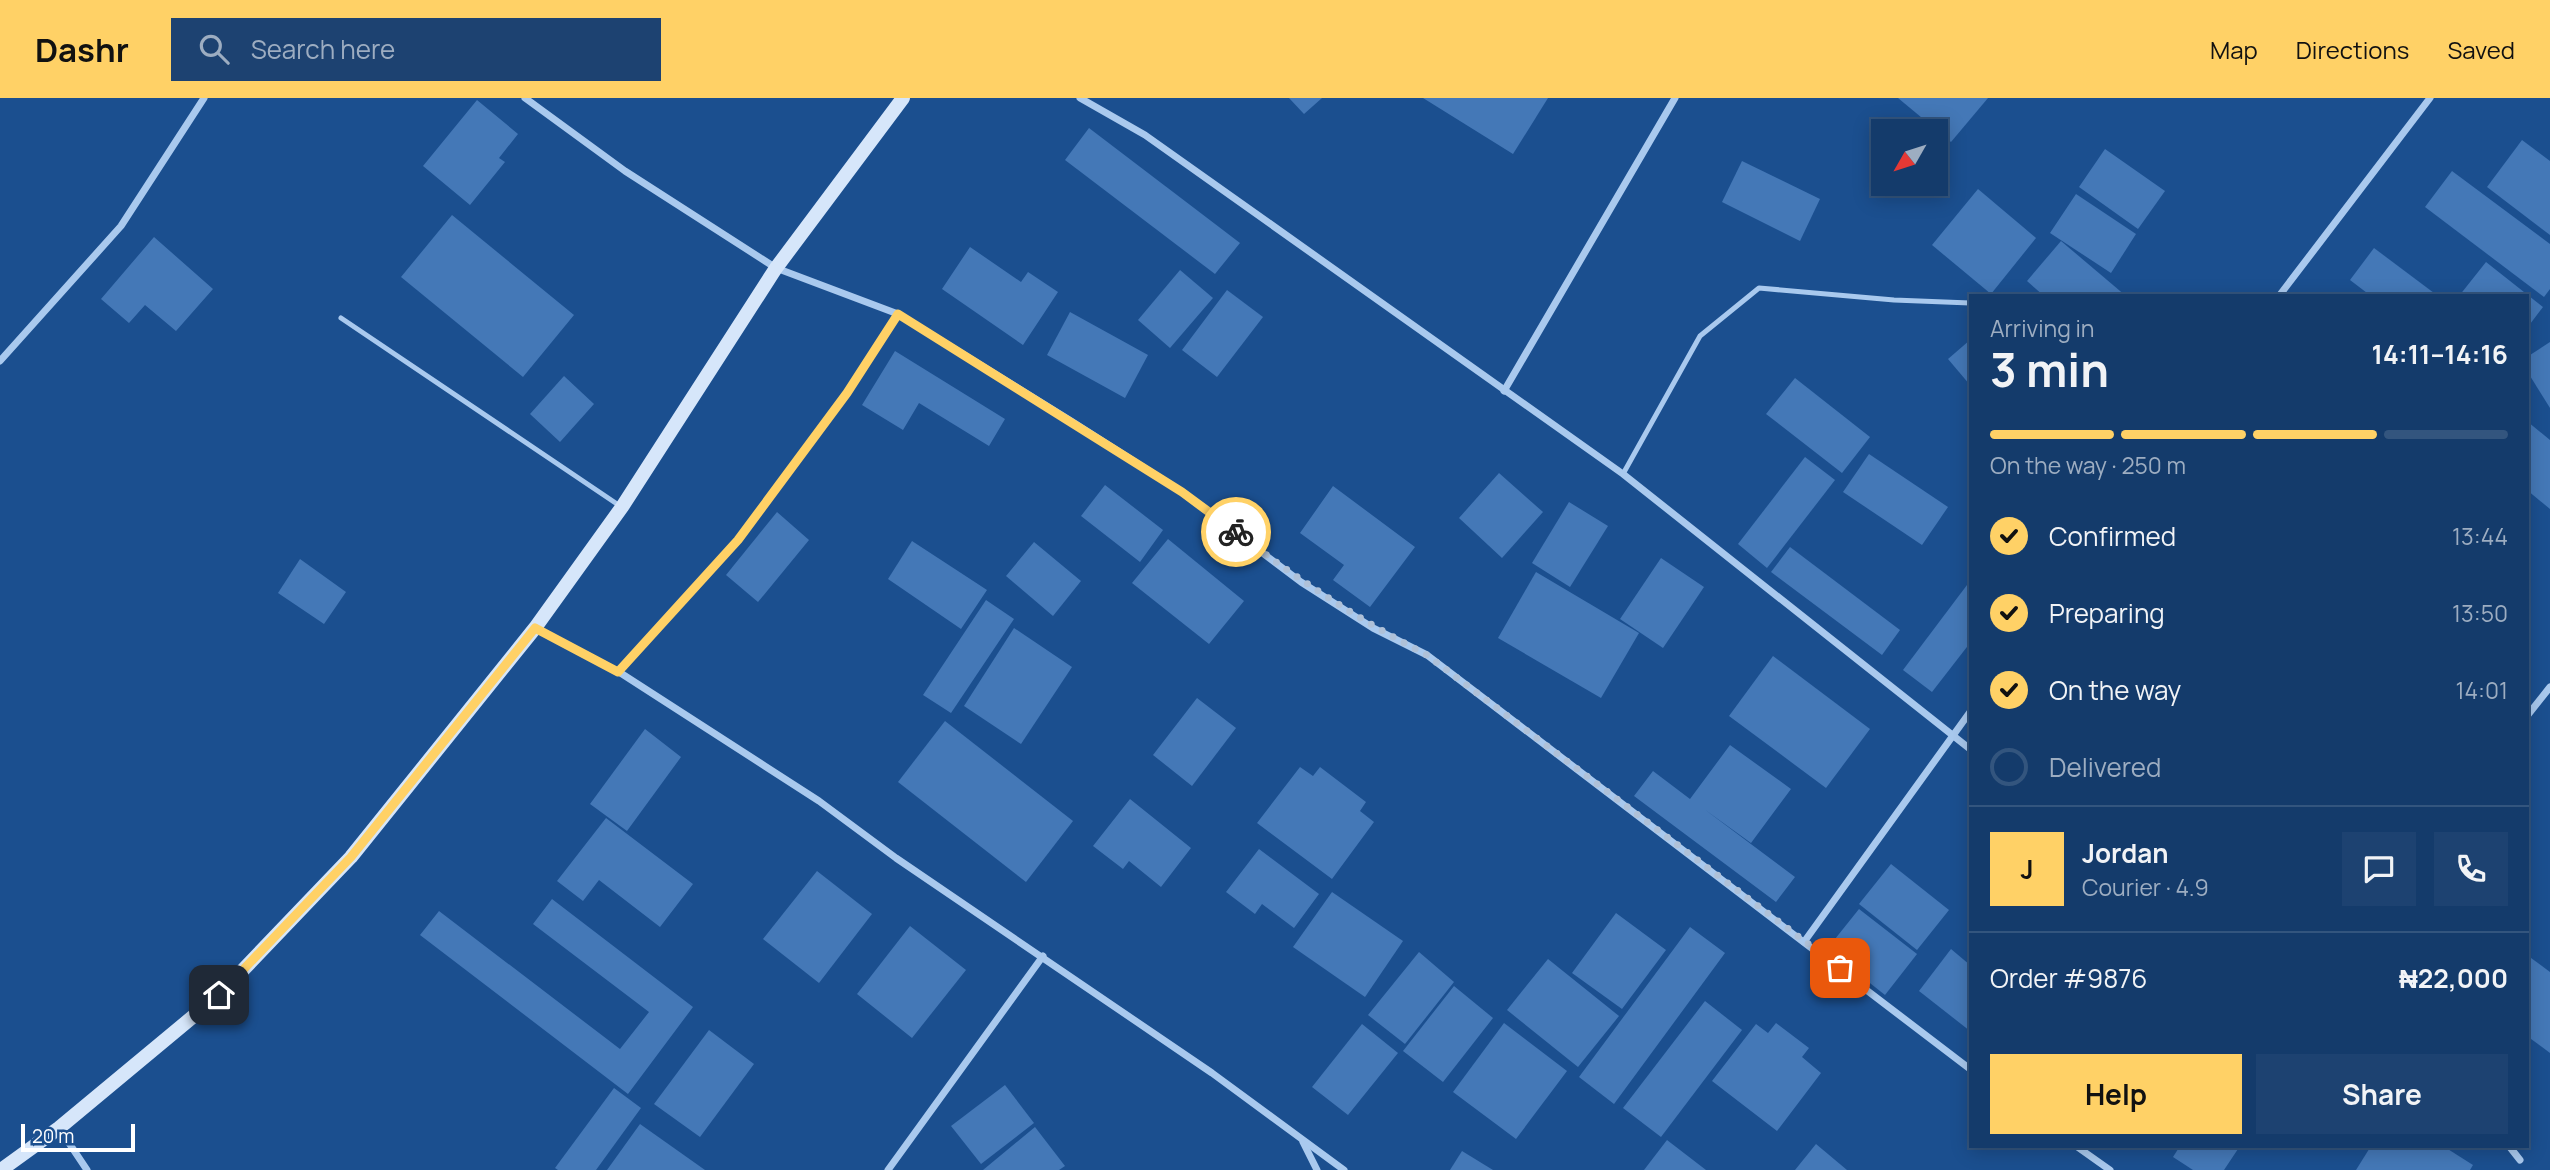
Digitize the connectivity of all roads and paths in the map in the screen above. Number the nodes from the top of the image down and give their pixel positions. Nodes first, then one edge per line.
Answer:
1 (204, 98) edge
2 (525, 98) edge
3 (903, 98) edge
4 (1080, 98) edge
5 (1675, 98) edge
6 (2430, 98) edge
7 (776, 268) junction
8 (2281, 294) edge
9 (1969, 303) edge
10 (898, 314) junction
11 (341, 318) dead end
12 (0, 361) edge
13 (1504, 391) junction
14 (1623, 474) junction
15 (622, 508) junction
16 (535, 628) junction
17 (618, 672) junction
18 (2550, 687) edge
19 (1969, 713) edge
20 (2529, 713) edge
21 (1953, 736) junction
22 (1969, 748) edge
23 (1804, 942) junction
24 (1043, 956) junction
25 (1969, 1068) edge
26 (59, 1128) junction
27 (1301, 1139) junction
28 (2079, 1148) edge
29 (2511, 1148) edge
30 (2520, 1160) dead end
31 (1, 1170) edge
32 (87, 1170) edge
33 (888, 1170) edge
34 (1317, 1170) edge
35 (1344, 1170) edge
36 (2110, 1170) edge

1 - 12 street
2 - 7 street
3 - 7 street
4 - 13 street
5 - 13 street
6 - 8 street
7 - 10 street
7 - 15 street
9 - 14 lane
10 - 17 lane
10 - 23 street
11 - 15 lane
13 - 14 street
14 - 21 street
15 - 16 street
16 - 17 street
16 - 26 street
17 - 24 street
18 - 20 street
19 - 21 street
21 - 22 street
21 - 23 street
23 - 25 street
24 - 27 street
24 - 33 street
26 - 31 street
26 - 32 street
27 - 34 street
27 - 35 street
28 - 36 street
29 - 30 street

